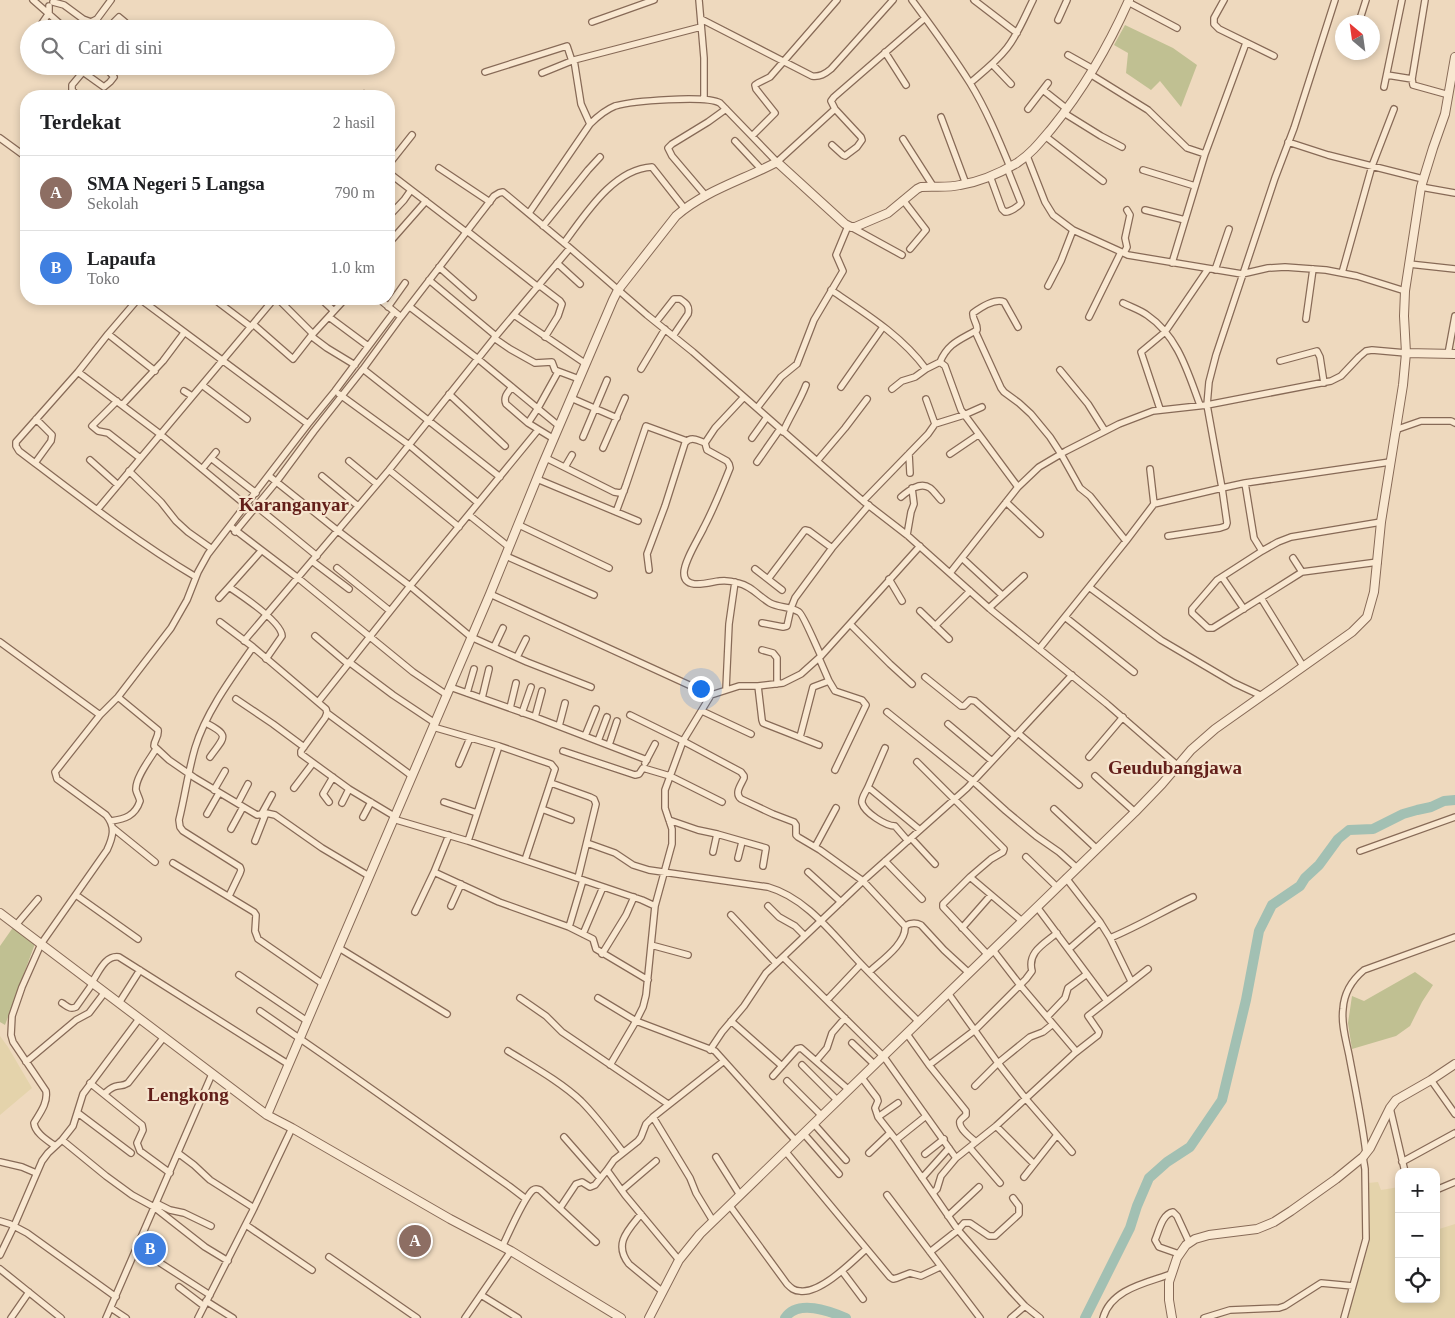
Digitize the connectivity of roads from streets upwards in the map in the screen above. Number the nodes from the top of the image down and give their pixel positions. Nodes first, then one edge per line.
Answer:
1 (33, 0) edge
2 (111, 0) edge
3 (654, 0) edge
4 (699, 0) edge
5 (837, 0) edge
6 (893, 0) edge
7 (912, 0) edge
8 (974, 0) edge
9 (1033, 0) edge
10 (1067, 0) edge
11 (1224, 0) edge
12 (1335, 0) edge
13 (1366, 0) edge
14 (1402, 0) edge
15 (1425, 0) edge
16 (1128, 1) edge
17 (52, 3) edge
18 (42, 7) junction
19 (49, 13) junction
20 (1361, 15) edge
21 (926, 18) junction
22 (701, 19) junction
23 (44, 20) edge
24 (56, 20) edge
25 (86, 20) edge
26 (95, 20) edge
27 (1058, 20) dead end
28 (592, 22) dead end
29 (701, 27) junction
30 (1177, 28) dead end
31 (1017, 33) junction
32 (1246, 43) junction
33 (884, 52) junction
34 (1068, 55) dead end
35 (1274, 56) dead end
36 (1455, 57) edge
37 (573, 61) junction
38 (784, 61) junction
39 (992, 64) junction
40 (1091, 71) junction
41 (485, 72) dead end
42 (542, 73) dead end
43 (80, 75) edge
44 (87, 75) edge
45 (113, 75) edge
46 (1387, 76) junction
47 (1412, 79) junction
48 (970, 83) junction
49 (1048, 83) dead end
50 (1012, 84) dead end
51 (906, 85) dead end
52 (1384, 87) dead end
53 (72, 90) edge
54 (1043, 90) junction
55 (1449, 95) junction
56 (704, 99) junction
57 (726, 109) junction
58 (835, 109) junction
59 (1028, 109) dead end
60 (1394, 109) dead end
61 (1065, 111) junction
62 (941, 117) dead end
63 (590, 124) junction
64 (412, 135) dead end
65 (752, 136) junction
66 (1046, 136) junction
67 (0, 138) edge
68 (903, 139) dead end
69 (736, 141) dead end
70 (1288, 142) junction
71 (832, 145) dead end
72 (1122, 147) dead end
73 (20, 153) edge
74 (1205, 154) junction
75 (395, 156) edge
76 (1027, 156) junction
77 (600, 157) dead end
78 (777, 162) junction
79 (1372, 166) junction
80 (439, 168) dead end
81 (1008, 168) junction
82 (762, 170) junction
83 (1143, 170) dead end
84 (990, 176) junction
85 (395, 178) edge
86 (1103, 181) dead end
87 (1422, 183) junction
88 (966, 184) junction
89 (933, 186) junction
90 (1195, 186) junction
91 (411, 190) junction
92 (1455, 193) edge
93 (706, 196) junction
94 (903, 200) junction
95 (426, 201) junction
96 (490, 202) junction
97 (684, 209) junction
98 (395, 210) edge
99 (1127, 210) dead end
100 (1144, 210) dead end
101 (529, 213) junction
102 (1185, 220) junction
103 (543, 226) junction
104 (850, 227) junction
105 (1229, 229) dead end
106 (1073, 230) junction
107 (467, 231) junction
108 (395, 236) edge
109 (564, 243) junction
110 (570, 248) junction
111 (910, 250) dead end
112 (1122, 252) junction
113 (902, 255) dead end
114 (1172, 263) junction
115 (558, 264) junction
116 (1409, 264) junction
117 (439, 267) junction
118 (1208, 269) junction
119 (1313, 269) junction
120 (1455, 269) edge
121 (1215, 270) junction
122 (1342, 273) junction
123 (1242, 274) junction
124 (429, 280) junction
125 (405, 283) dead end
126 (580, 284) dead end
127 (539, 286) junction
128 (1048, 286) dead end
129 (618, 290) junction
130 (831, 290) junction
131 (1405, 291) junction
132 (395, 297) edge
133 (473, 297) dead end
134 (1123, 303) dead end
135 (134, 305) edge
136 (147, 305) edge
137 (223, 305) edge
138 (270, 305) edge
139 (282, 305) edge
140 (328, 305) edge
141 (340, 305) edge
142 (386, 305) edge
143 (388, 307) joint
144 (410, 307) junction
145 (334, 311) junction
146 (394, 312) junction
147 (514, 315) junction
148 (1089, 316) dead end
149 (1455, 316) edge
150 (329, 317) junction
151 (401, 317) junction
152 (1306, 319) dead end
153 (656, 322) junction
154 (252, 325) junction
155 (883, 327) junction
156 (1018, 327) dead end
157 (665, 329) junction
158 (976, 330) junction
159 (1165, 332) junction
160 (184, 333) junction
161 (108, 334) junction
162 (312, 335) junction
163 (673, 336) junction
164 (495, 337) junction
165 (545, 337) junction
166 (368, 346) junction
167 (1406, 352) junction
168 (1451, 354) edge
169 (478, 359) junction
170 (222, 360) junction
171 (1280, 360) dead end
172 (940, 362) junction
173 (361, 364) junction
174 (586, 364) junction
175 (641, 369) dead end
176 (926, 369) junction
177 (155, 370) junction
178 (1060, 370) dead end
179 (78, 372) junction
180 (558, 372) junction
181 (579, 379) junction
182 (607, 380) dead end
183 (1324, 383) junction
184 (202, 385) junction
185 (806, 385) dead end
186 (512, 387) junction
187 (842, 387) dead end
188 (892, 389) dead end
189 (184, 391) dead end
190 (339, 393) junction
191 (449, 394) junction
192 (192, 396) junction
193 (744, 397) junction
194 (571, 398) junction
195 (625, 398) dead end
196 (867, 399) dead end
197 (926, 399) dead end
198 (116, 401) junction
199 (122, 405) junction
200 (1204, 405) junction
201 (538, 408) junction
202 (595, 408) junction
203 (757, 408) junction
204 (982, 408) dead end
205 (1160, 409) junction
206 (964, 415) junction
207 (767, 417) junction
208 (616, 418) junction
209 (36, 419) junction
210 (248, 419) dead end
211 (428, 420) junction
212 (528, 423) junction
213 (1455, 423) edge
214 (308, 424) junction
215 (935, 424) junction
216 (559, 426) junction
217 (538, 430) junction
218 (782, 430) junction
219 (1106, 431) junction
220 (160, 434) junction
221 (978, 435) junction
222 (583, 437) dead end
223 (752, 438) dead end
224 (554, 439) junction
225 (1394, 440) junction
226 (687, 441) junction
227 (705, 443) junction
228 (409, 445) junction
229 (505, 446) dead end
230 (603, 448) dead end
231 (216, 452) dead end
232 (908, 454) junction
233 (950, 454) dead end
234 (1061, 454) junction
235 (572, 455) dead end
236 (140, 458) junction
237 (211, 458) junction
238 (546, 458) junction
239 (90, 460) dead end
240 (349, 461) dead end
241 (816, 461) junction
242 (757, 462) dead end
243 (1390, 462) junction
244 (35, 463) junction
245 (565, 467) junction
246 (202, 469) junction
247 (1150, 469) dead end
248 (389, 470) junction
249 (129, 471) junction
250 (910, 473) dead end
251 (322, 476) dead end
252 (500, 477) junction
253 (273, 479) junction
254 (537, 479) junction
255 (1245, 483) junction
256 (377, 484) junction
257 (118, 485) junction
258 (912, 488) junction
259 (1018, 488) junction
260 (1222, 488) junction
261 (624, 491) junction
262 (256, 493) junction
263 (901, 497) dead end
264 (940, 500) dead end
265 (863, 501) junction
266 (1006, 502) junction
267 (478, 503) junction
268 (1154, 504) junction
269 (246, 505) junction
270 (869, 505) junction
271 (358, 506) junction
272 (254, 508) junction
273 (97, 510) junction
274 (616, 512) junction
275 (469, 515) junction
276 (638, 521) dead end
277 (1381, 522) junction
278 (519, 525) junction
279 (459, 527) junction
280 (233, 529) junction
281 (338, 531) junction
282 (1040, 534) dead end
283 (907, 535) junction
284 (1168, 536) dead end
285 (1126, 541) junction
286 (920, 546) junction
287 (509, 547) junction
288 (832, 548) junction
289 (212, 549) junction
290 (261, 551) junction
291 (1262, 551) junction
292 (506, 556) junction
293 (315, 558) junction
294 (962, 558) junction
295 (1293, 558) dead end
296 (1378, 562) junction
297 (337, 568) dead end
298 (609, 568) dead end
299 (754, 569) dead end
300 (649, 570) dead end
301 (1302, 572) junction
302 (950, 573) junction
303 (1024, 576) dead end
304 (1222, 577) junction
305 (196, 578) junction
306 (298, 578) junction
307 (768, 579) junction
308 (889, 579) junction
309 (735, 582) junction
310 (410, 586) junction
311 (229, 587) junction
312 (1089, 587) junction
313 (349, 589) dead end
314 (782, 590) dead end
315 (970, 591) junction
316 (490, 594) junction
317 (594, 595) dead end
318 (1002, 595) junction
319 (219, 598) dead end
320 (1261, 598) junction
321 (902, 601) dead end
322 (790, 608) junction
323 (989, 608) junction
324 (1244, 609) junction
325 (390, 611) junction
326 (920, 611) dead end
327 (267, 615) junction
328 (1065, 617) junction
329 (220, 622) dead end
330 (762, 623) dead end
331 (850, 624) junction
332 (936, 626) junction
333 (503, 628) dead end
334 (315, 636) dead end
335 (370, 637) junction
336 (471, 637) junction
337 (526, 639) dead end
338 (949, 639) dead end
339 (244, 641) junction
340 (0, 642) edge
341 (253, 647) junction
342 (494, 647) junction
343 (762, 650) dead end
344 (1039, 650) junction
345 (517, 657) junction
346 (820, 657) junction
347 (266, 659) junction
348 (349, 663) junction
349 (1302, 666) junction
350 (474, 670) dead end
351 (489, 670) dead end
352 (1134, 672) dead end
353 (1072, 675) junction
354 (925, 677) dead end
355 (828, 681) junction
356 (516, 683) dead end
357 (777, 684) junction
358 (912, 684) dead end
359 (758, 686) junction
360 (531, 687) dead end
361 (591, 687) dead end
362 (726, 689) junction
363 (448, 691) junction
364 (542, 691) dead end
365 (467, 693) junction
366 (711, 695) junction
367 (1262, 696) junction
368 (118, 697) junction
369 (482, 698) junction
370 (236, 699) dead end
371 (318, 702) junction
372 (565, 703) dead end
373 (510, 708) junction
374 (596, 709) dead end
375 (702, 711) junction
376 (522, 712) junction
377 (887, 712) dead end
378 (327, 713) junction
379 (630, 715) dead end
380 (100, 716) junction
381 (535, 717) junction
382 (607, 717) dead end
383 (1123, 717) junction
384 (617, 721) dead end
385 (206, 723) junction
386 (948, 724) dead end
387 (434, 725) junction
388 (559, 726) junction
389 (751, 734) dead end
390 (1016, 735) junction
391 (585, 736) junction
392 (800, 737) junction
393 (470, 738) junction
394 (598, 741) junction
395 (683, 741) junction
396 (655, 744) dead end
397 (609, 745) junction
398 (818, 745) dead end
399 (499, 746) junction
400 (304, 747) junction
401 (884, 748) dead end
402 (156, 749) junction
403 (563, 751) dead end
404 (210, 757) dead end
405 (1089, 757) dead end
406 (647, 760) junction
407 (992, 761) junction
408 (917, 762) dead end
409 (313, 763) junction
410 (460, 764) dead end
411 (1177, 765) junction
412 (643, 768) junction
413 (835, 770) dead end
414 (225, 771) dead end
415 (189, 774) junction
416 (412, 776) junction
417 (670, 776) junction
418 (1095, 776) dead end
419 (333, 777) junction
420 (974, 782) junction
421 (550, 783) junction
422 (248, 784) dead end
423 (1080, 785) dead end
424 (868, 787) junction
425 (294, 788) dead end
426 (349, 789) junction
427 (216, 791) junction
428 (272, 795) dead end
429 (955, 799) junction
430 (329, 802) dead end
431 (371, 802) junction
432 (444, 802) dead end
433 (722, 802) dead end
434 (342, 803) dead end
435 (240, 805) junction
436 (836, 808) dead end
437 (542, 809) junction
438 (1054, 809) dead end
439 (1135, 812) junction
440 (477, 813) junction
441 (207, 814) dead end
442 (264, 814) junction
443 (363, 817) dead end
444 (393, 818) junction
445 (1455, 818) edge
446 (571, 820) dead end
447 (668, 820) junction
448 (111, 821) junction
449 (113, 828) junction
450 (231, 829) dead end
451 (920, 830) junction
452 (717, 834) junction
453 (449, 835) junction
454 (910, 840) junction
455 (255, 841) dead end
456 (468, 841) junction
457 (742, 842) junction
458 (587, 843) junction
459 (815, 847) junction
460 (1097, 849) junction
461 (1360, 851) dead end
462 (713, 852) dead end
463 (738, 858) dead end
464 (1026, 858) dead end
465 (525, 860) junction
466 (885, 861) junction
467 (155, 862) dead end
468 (173, 863) dead end
469 (934, 864) dead end
470 (763, 866) dead end
471 (1076, 868) junction
472 (434, 872) junction
473 (664, 872) junction
474 (808, 872) dead end
475 (369, 876) junction
476 (970, 877) junction
477 (1066, 878) junction
478 (581, 879) junction
479 (863, 881) junction
480 (461, 884) junction
481 (603, 887) junction
482 (1057, 887) junction
483 (991, 895) junction
484 (76, 896) junction
485 (229, 896) junction
486 (634, 897) junction
487 (1193, 897) dead end
488 (38, 899) dead end
489 (922, 899) dead end
490 (841, 902) junction
491 (451, 906) dead end
492 (655, 906) junction
493 (768, 906) dead end
494 (1037, 907) junction
495 (415, 912) dead end
496 (0, 913) edge
497 (731, 915) dead end
498 (821, 921) junction
499 (1022, 921) junction
500 (1100, 922) junction
501 (16, 925) junction
502 (905, 926) junction
503 (569, 927) junction
504 (962, 928) junction
505 (1057, 933) junction
506 (583, 934) junction
507 (806, 936) junction
508 (1455, 936) edge
509 (1110, 938) junction
510 (138, 939) dead end
511 (41, 944) junction
512 (651, 945) junction
513 (339, 948) junction
514 (1069, 950) junction
515 (990, 953) junction
516 (602, 954) junction
517 (688, 955) dead end
518 (783, 957) junction
519 (776, 963) junction
520 (862, 964) junction
521 (1148, 969) dead end
522 (140, 970) junction
523 (869, 972) junction
524 (968, 973) junction
525 (1087, 974) junction
526 (238, 975) dead end
527 (648, 980) junction
528 (1131, 981) junction
529 (92, 983) junction
530 (323, 984) junction
531 (1020, 985) junction
532 (105, 992) junction
533 (948, 993) junction
534 (520, 998) dead end
535 (598, 998) dead end
536 (827, 1000) junction
537 (1107, 1001) junction
538 (62, 1003) dead end
539 (119, 1004) junction
540 (260, 1011) dead end
541 (446, 1014) dead end
542 (1047, 1017) junction
543 (845, 1018) junction
544 (139, 1019) junction
545 (307, 1021) junction
546 (636, 1021) junction
547 (731, 1021) junction
548 (919, 1022) junction
549 (1053, 1024) junction
550 (975, 1030) junction
551 (907, 1034) junction
552 (164, 1037) junction
553 (300, 1039) junction
554 (852, 1044) dead end
555 (710, 1050) junction
556 (508, 1051) dead end
557 (1075, 1053) junction
558 (884, 1057) junction
559 (724, 1060) junction
560 (816, 1061) junction
561 (26, 1062) junction
562 (998, 1063) junction
563 (288, 1064) junction
564 (1455, 1064) edge
565 (610, 1065) junction
566 (802, 1065) dead end
567 (929, 1065) junction
568 (782, 1066) junction
569 (875, 1066) junction
570 (212, 1074) junction
571 (773, 1076) dead end
572 (862, 1078) junction
573 (1431, 1080) junction
574 (788, 1081) dead end
575 (90, 1083) junction
576 (975, 1086) dead end
577 (849, 1090) junction
578 (104, 1094) junction
579 (1026, 1099) junction
580 (838, 1101) junction
581 (898, 1103) dead end
582 (668, 1104) junction
583 (1390, 1108) junction
584 (78, 1113) junction
585 (1455, 1114) edge
586 (267, 1115) junction
587 (822, 1116) junction
588 (926, 1116) junction
589 (653, 1117) junction
590 (878, 1117) junction
591 (814, 1124) junction
592 (996, 1126) junction
593 (292, 1128) junction
594 (890, 1132) junction
595 (1455, 1133) edge
596 (804, 1134) junction
597 (1057, 1135) junction
598 (564, 1137) dead end
599 (944, 1139) junction
600 (62, 1140) junction
601 (896, 1140) junction
602 (796, 1141) junction
603 (976, 1142) junction
604 (55, 1146) junction
605 (949, 1148) junction
606 (970, 1148) junction
607 (623, 1152) junction
608 (786, 1152) junction
609 (1072, 1152) dead end
610 (131, 1153) dead end
611 (178, 1153) junction
612 (868, 1153) dead end
613 (925, 1154) dead end
614 (1365, 1155) junction
615 (716, 1157) dead end
616 (956, 1158) junction
617 (846, 1160) dead end
618 (938, 1161) junction
619 (0, 1162) edge
620 (656, 1162) dead end
621 (1402, 1162) junction
622 (1034, 1164) junction
623 (1404, 1168) edge
624 (607, 1170) junction
625 (946, 1170) junction
626 (36, 1173) junction
627 (170, 1173) junction
628 (839, 1174) dead end
629 (1024, 1177) dead end
630 (600, 1178) junction
631 (922, 1178) junction
632 (1455, 1182) edge
633 (1000, 1183) dead end
634 (979, 1187) dead end
635 (1440, 1188) edge
636 (622, 1190) junction
637 (933, 1193) junction
638 (887, 1195) dead end
639 (740, 1196) junction
640 (1013, 1198) dead end
641 (526, 1199) junction
642 (155, 1205) junction
643 (730, 1206) junction
644 (254, 1208) junction
645 (560, 1208) junction
646 (641, 1214) junction
647 (948, 1216) junction
648 (0, 1221) edge
649 (713, 1221) junction
650 (246, 1225) junction
651 (14, 1226) junction
652 (211, 1226) dead end
653 (958, 1230) junction
654 (596, 1242) dead end
655 (1189, 1242) junction
656 (502, 1247) junction
657 (137, 1248) junction
658 (866, 1249) junction
659 (511, 1252) junction
660 (930, 1252) junction
661 (1179, 1254) junction
662 (0, 1256) edge
663 (329, 1257) dead end
664 (680, 1260) junction
665 (228, 1261) junction
666 (940, 1266) junction
667 (0, 1269) edge
668 (312, 1270) dead end
669 (842, 1271) junction
670 (1171, 1274) junction
671 (179, 1286) dead end
672 (1353, 1286) junction
673 (29, 1292) junction
674 (664, 1292) junction
675 (481, 1295) junction
676 (116, 1297) junction
677 (863, 1299) dead end
678 (207, 1301) junction
679 (1025, 1306) junction
680 (111, 1308) junction
681 (11, 1318) edge
682 (61, 1318) edge
683 (106, 1318) edge
684 (126, 1318) edge
685 (198, 1318) edge
686 (233, 1318) edge
687 (416, 1318) edge
688 (465, 1318) edge
689 (518, 1318) edge
690 (621, 1318) edge
691 (649, 1318) edge
692 (980, 1318) edge
693 (1011, 1318) edge
694 (1040, 1318) edge
695 (1103, 1318) edge
696 (1172, 1318) edge
697 (1204, 1318) edge
698 (1344, 1318) edge

1 - 18 street
2 - 26 street
3 - 28 street
4 - 22 street
5 - 38 street
6 - 38 street
7 - 21 street
8 - 31 street
9 - 31 street
10 - 27 street
11 - 32 street
12 - 70 street
13 - 20 street
14 - 46 street
15 - 47 street
16 - 30 street
16 - 40 street
17 - 18 street
17 - 19 street
17 - 25 street
18 - 19 street
19 - 23 street
19 - 24 street
21 - 33 street
21 - 48 street
22 - 29 street
22 - 38 street
29 - 37 street
29 - 56 street
31 - 39 street
32 - 35 street
32 - 74 street
33 - 51 street
33 - 58 street
34 - 40 street
36 - 55 street
37 - 41 street
37 - 42 street
37 - 63 street
38 - 65 street
39 - 48 street
39 - 50 street
40 - 61 street
40 - 74 street
43 - 53 street
44 - 45 street
46 - 47 street
46 - 52 street
47 - 55 street
48 - 81 street
49 - 54 street
54 - 59 street
54 - 61 street
55 - 87 street
56 - 57 street
56 - 63 street
57 - 65 street
57 - 93 street
58 - 71 street
58 - 78 street
60 - 79 street
61 - 66 street
61 - 72 street
62 - 88 street
63 - 101 street
64 - 75 street
65 - 78 street
66 - 76 street
66 - 86 street
67 - 73 street
68 - 89 street
69 - 82 street
70 - 79 street
70 - 123 street
74 - 90 street
76 - 81 street
76 - 106 street
77 - 103 street
78 - 82 street
78 - 104 street
79 - 87 street
79 - 122 street
80 - 96 street
81 - 84 street
81 - 84 street
82 - 93 street
83 - 90 street
84 - 88 street
85 - 91 street
87 - 92 street
87 - 116 street
88 - 89 street
89 - 94 street
90 - 102 street
91 - 95 street
91 - 98 street
93 - 97 street
94 - 104 street
94 - 111 street
95 - 107 street
95 - 108 street
96 - 101 street
96 - 107 street
97 - 109 street
97 - 129 street
99 - 112 street
100 - 102 street
101 - 103 street
102 - 114 street
103 - 109 street
104 - 113 street
104 - 130 street
105 - 121 street
106 - 112 street
106 - 128 street
107 - 117 street
107 - 127 street
109 - 110 street
110 - 115 street
110 - 129 street
112 - 114 street
112 - 148 street
114 - 118 street
115 - 126 street
115 - 127 street
116 - 120 street
116 - 131 street
117 - 124 street
117 - 133 street
118 - 121 street
118 - 159 street
119 - 122 street
119 - 123 street
119 - 152 street
121 - 123 street
122 - 131 street
123 - 200 street
124 - 144 street
124 - 164 street
125 - 132 street
127 - 147 street
127 - 165 street
129 - 153 street
129 - 174 street
130 - 155 street
130 - 203 street
131 - 167 street
134 - 159 street
135 - 161 street
136 - 160 street
137 - 154 street
138 - 154 street
139 - 162 street
140 - 145 street
141 - 145 street
142 - 143 street
143 - 146 street
144 - 151 street
144 - 169 street
145 - 150 street
146 - 151 street
146 - 166 street
147 - 164 street
147 - 165 street
149 - 168 street
150 - 162 street
150 - 166 street
151 - 173 street
153 - 157 street
153 - 163 street
154 - 162 street
154 - 170 street
155 - 176 street
155 - 187 street
156 - 158 street
157 - 163 street
157 - 175 street
158 - 172 street
158 - 234 street
159 - 200 street
159 - 205 street
160 - 170 street
160 - 177 street
161 - 177 street
161 - 179 street
162 - 173 street
163 - 193 street
164 - 169 street
164 - 180 street
165 - 174 street
166 - 173 street
167 - 168 street
167 - 183 street
167 - 225 street
169 - 186 street
169 - 191 street
170 - 184 street
170 - 214 street
171 - 183 street
172 - 176 street
172 - 206 street
173 - 190 street
173 - 190 street
173 - 211 street
174 - 181 street
176 - 188 street
177 - 199 street
178 - 219 street
179 - 198 street
179 - 209 street
180 - 181 street
180 - 201 street
181 - 194 street
182 - 202 street
183 - 200 street
184 - 192 street
184 - 210 street
185 - 218 street
186 - 201 street
186 - 212 street
189 - 192 street
190 - 214 street
190 - 228 street
190 - 253 street
191 - 211 street
191 - 229 street
192 - 220 street
193 - 203 street
193 - 227 street
194 - 202 street
194 - 216 street
195 - 208 street
196 - 241 street
197 - 215 street
198 - 199 street
198 - 236 street
199 - 220 street
200 - 205 street
200 - 260 street
201 - 212 street
201 - 216 street
202 - 208 street
202 - 222 street
203 - 207 street
204 - 206 street
205 - 219 street
206 - 215 street
206 - 221 street
207 - 218 street
207 - 223 street
208 - 230 street
209 - 244 street
209 - 244 street
211 - 228 street
211 - 252 street
212 - 217 street
213 - 225 street
214 - 253 street
215 - 232 street
216 - 224 street
217 - 224 street
217 - 252 street
218 - 241 street
218 - 242 street
219 - 234 street
220 - 236 street
220 - 246 street
221 - 233 street
221 - 259 street
224 - 238 street
225 - 243 street
226 - 227 street
226 - 261 street
226 - 300 street
227 - 309 street
228 - 248 street
228 - 267 street
231 - 237 street
232 - 250 street
232 - 265 street
234 - 259 street
234 - 285 street
235 - 245 street
236 - 249 street
237 - 246 street
237 - 262 street
238 - 245 street
238 - 254 street
239 - 257 street
240 - 256 street
241 - 265 street
243 - 255 street
243 - 277 street
244 - 273 street
245 - 261 street
246 - 269 street
247 - 268 street
248 - 256 street
248 - 279 street
249 - 257 street
249 - 289 street
251 - 271 street
252 - 267 street
253 - 262 street
253 - 272 street
253 - 281 street
254 - 274 street
254 - 278 street
255 - 260 street
255 - 291 street
256 - 271 street
257 - 273 street
258 - 263 street
258 - 264 street
258 - 283 street
259 - 266 street
260 - 268 street
260 - 284 street
261 - 274 street
262 - 269 street
265 - 270 street
266 - 282 street
266 - 294 street
267 - 275 street
268 - 285 street
269 - 272 street
269 - 280 street
270 - 283 street
270 - 288 street
271 - 281 street
272 - 280 street
272 - 293 street
273 - 305 street
274 - 276 street
275 - 279 street
275 - 287 street
277 - 291 street
277 - 296 street
278 - 287 street
278 - 298 street
279 - 310 street
280 - 289 street
280 - 290 street
281 - 293 street
281 - 310 street
283 - 286 street
285 - 312 street
286 - 302 street
286 - 308 street
287 - 292 street
288 - 307 street
288 - 322 street
289 - 305 street
290 - 306 street
290 - 311 street
291 - 304 street
292 - 316 street
292 - 317 street
293 - 306 street
293 - 313 street
294 - 302 street
294 - 318 street
295 - 301 street
296 - 301 street
296 - 349 street
297 - 325 street
299 - 307 street
301 - 320 street
302 - 315 street
303 - 318 street
304 - 324 street
304 - 324 street
305 - 368 street
306 - 327 street
306 - 335 street
307 - 314 street
308 - 321 street
308 - 331 street
309 - 322 street
309 - 362 street
310 - 325 street
310 - 336 street
311 - 319 street
311 - 327 street
312 - 328 street
312 - 367 street
315 - 323 street
315 - 332 street
316 - 336 street
316 - 366 street
318 - 323 street
320 - 324 street
320 - 349 street
322 - 330 street
322 - 346 street
323 - 344 street
325 - 335 street
326 - 332 street
327 - 339 street
327 - 347 street
328 - 344 street
328 - 352 street
329 - 339 street
331 - 346 street
331 - 358 street
332 - 338 street
333 - 342 street
334 - 348 street
335 - 348 street
335 - 363 street
336 - 342 street
336 - 363 street
337 - 345 street
339 - 341 street
340 - 380 street
341 - 347 street
341 - 385 street
342 - 345 street
343 - 357 street
344 - 353 street
345 - 361 street
346 - 355 street
346 - 357 street
347 - 371 street
348 - 371 street
348 - 387 street
349 - 367 street
350 - 365 street
351 - 369 street
353 - 383 street
353 - 390 street
354 - 390 street
355 - 392 street
355 - 413 street
356 - 373 street
357 - 359 street
359 - 362 street
359 - 392 street
360 - 376 street
362 - 366 street
363 - 365 street
363 - 387 street
364 - 381 street
365 - 369 street
366 - 375 street
367 - 411 street
368 - 380 street
368 - 402 street
369 - 373 street
370 - 400 street
371 - 378 street
372 - 388 street
373 - 376 street
374 - 391 street
375 - 389 street
375 - 395 street
376 - 381 street
377 - 420 street
378 - 400 street
378 - 416 street
379 - 395 street
380 - 448 street
381 - 388 street
382 - 394 street
383 - 405 street
383 - 411 street
384 - 397 street
385 - 404 street
385 - 415 street
386 - 407 street
387 - 393 street
387 - 416 street
388 - 391 street
390 - 407 street
390 - 423 street
391 - 394 street
392 - 398 street
393 - 399 street
393 - 410 street
394 - 397 street
395 - 417 street
395 - 459 street
396 - 406 street
397 - 406 street
399 - 421 street
399 - 440 street
400 - 409 street
401 - 424 street
402 - 415 street
402 - 448 street
403 - 412 street
406 - 412 street
407 - 420 street
408 - 429 street
409 - 419 street
409 - 425 street
411 - 439 street
412 - 417 street
414 - 427 street
415 - 427 street
415 - 485 street
416 - 444 street
417 - 433 street
417 - 447 street
418 - 439 street
419 - 426 street
419 - 430 street
420 - 429 street
420 - 471 street
421 - 437 street
421 - 458 street
422 - 435 street
424 - 451 street
424 - 454 street
426 - 431 street
426 - 434 street
427 - 435 street
427 - 441 street
428 - 442 street
429 - 451 street
429 - 476 street
431 - 443 street
431 - 444 street
432 - 440 street
435 - 442 street
435 - 450 street
436 - 459 street
437 - 446 street
437 - 465 street
438 - 460 street
439 - 460 street
440 - 456 street
442 - 455 street
442 - 475 street
444 - 453 street
444 - 475 street
445 - 461 street
447 - 452 street
447 - 473 street
448 - 449 street
449 - 467 street
449 - 484 street
451 - 454 street
452 - 457 street
452 - 462 street
453 - 456 street
453 - 472 street
454 - 466 street
454 - 469 street
456 - 465 street
457 - 463 street
457 - 470 street
458 - 473 street
458 - 478 street
459 - 479 street
460 - 471 street
464 - 482 street
465 - 478 street
466 - 479 street
466 - 489 street
468 - 485 street
471 - 477 street
472 - 480 street
472 - 495 street
473 - 492 street
473 - 498 street
474 - 490 street
475 - 513 street
476 - 483 street
476 - 504 street
477 - 482 street
477 - 500 street
478 - 481 street
478 - 503 street
479 - 490 street
479 - 502 street
480 - 491 street
480 - 503 street
481 - 486 street
481 - 506 street
482 - 494 street
483 - 499 street
483 - 504 street
484 - 510 street
484 - 511 street
485 - 530 street
486 - 492 street
486 - 516 street
487 - 509 street
488 - 501 street
490 - 498 street
492 - 512 street
493 - 507 street
494 - 499 street
494 - 505 street
496 - 501 street
497 - 519 street
498 - 507 street
498 - 520 street
499 - 515 street
500 - 509 street
500 - 514 street
501 - 511 street
502 - 523 street
502 - 524 street
503 - 506 street
504 - 515 street
505 - 514 street
505 - 531 street
506 - 516 street
507 - 518 street
508 - 614 street
509 - 528 street
511 - 529 street
511 - 561 street
512 - 517 street
512 - 527 street
513 - 530 street
513 - 541 street
514 - 525 street
515 - 524 street
515 - 531 street
516 - 527 street
518 - 519 street
518 - 536 street
519 - 547 street
520 - 523 street
520 - 536 street
521 - 528 street
522 - 529 street
522 - 539 street
522 - 563 street
523 - 548 street
524 - 533 street
525 - 537 street
525 - 542 street
526 - 545 street
527 - 546 street
528 - 537 street
529 - 532 street
529 - 538 street
530 - 545 street
531 - 542 street
531 - 550 street
532 - 539 street
532 - 561 street
533 - 548 street
533 - 550 street
534 - 565 street
535 - 546 street
536 - 543 street
537 - 557 street
539 - 544 street
540 - 553 street
542 - 549 street
543 - 558 street
543 - 560 street
544 - 552 street
544 - 575 street
545 - 553 street
546 - 555 street
546 - 565 street
547 - 555 street
547 - 568 street
548 - 551 street
549 - 557 street
549 - 562 street
550 - 562 street
550 - 567 street
551 - 558 street
551 - 567 street
552 - 570 street
552 - 578 street
553 - 563 street
553 - 641 street
554 - 569 street
555 - 559 street
556 - 607 street
557 - 579 street
558 - 569 street
558 - 588 street
559 - 582 street
559 - 602 street
560 - 568 street
560 - 577 street
561 - 604 street
562 - 576 street
562 - 579 street
563 - 586 street
564 - 573 street
565 - 582 street
566 - 580 street
567 - 603 street
568 - 571 street
569 - 572 street
570 - 586 street
570 - 611 street
572 - 577 street
572 - 590 street
573 - 583 street
573 - 585 street
574 - 587 street
575 - 578 street
575 - 584 street
577 - 580 street
578 - 627 street
579 - 592 street
579 - 597 street
580 - 587 street
581 - 590 street
582 - 589 street
583 - 614 street
583 - 621 street
584 - 600 street
584 - 610 street
586 - 593 street
587 - 591 street
588 - 599 street
588 - 601 street
589 - 607 street
589 - 649 street
590 - 594 street
591 - 596 street
591 - 617 street
592 - 603 street
592 - 622 street
593 - 644 street
593 - 656 street
594 - 601 street
594 - 612 street
595 - 621 street
596 - 602 street
596 - 628 street
597 - 609 street
597 - 622 street
598 - 630 street
599 - 605 street
599 - 613 street
600 - 604 street
600 - 642 street
601 - 631 street
602 - 608 street
603 - 606 street
604 - 626 street
605 - 616 street
605 - 618 street
606 - 616 street
606 - 633 street
607 - 624 street
608 - 639 street
608 - 658 street
611 - 627 street
611 - 644 street
614 - 655 street
614 - 672 street
615 - 639 street
616 - 625 street
618 - 625 street
618 - 631 street
619 - 626 street
620 - 636 street
621 - 623 street
622 - 629 street
624 - 630 street
624 - 636 street
625 - 637 street
626 - 651 street
627 - 642 street
630 - 645 street
631 - 637 street
632 - 635 street
634 - 647 street
636 - 646 street
637 - 647 street
638 - 660 street
639 - 643 street
640 - 653 street
641 - 645 street
641 - 656 street
642 - 652 street
642 - 657 street
642 - 665 street
643 - 649 street
643 - 669 street
644 - 650 street
645 - 654 street
646 - 664 street
646 - 674 street
647 - 653 street
648 - 651 street
649 - 664 street
650 - 665 street
650 - 668 street
651 - 662 street
651 - 676 street
653 - 660 street
653 - 679 street
655 - 661 street
655 - 661 street
656 - 659 street
657 - 676 street
657 - 678 street
658 - 666 street
658 - 669 street
659 - 675 street
659 - 690 street
660 - 666 street
661 - 670 street
663 - 687 street
664 - 674 street
665 - 678 street
666 - 692 street
667 - 673 street
669 - 677 street
670 - 695 street
670 - 696 street
671 - 678 street
672 - 697 street
672 - 698 street
673 - 681 street
673 - 682 street
674 - 691 street
675 - 688 street
675 - 689 street
676 - 680 street
678 - 685 street
678 - 686 street
679 - 693 street
679 - 694 street
680 - 683 street
680 - 684 street

